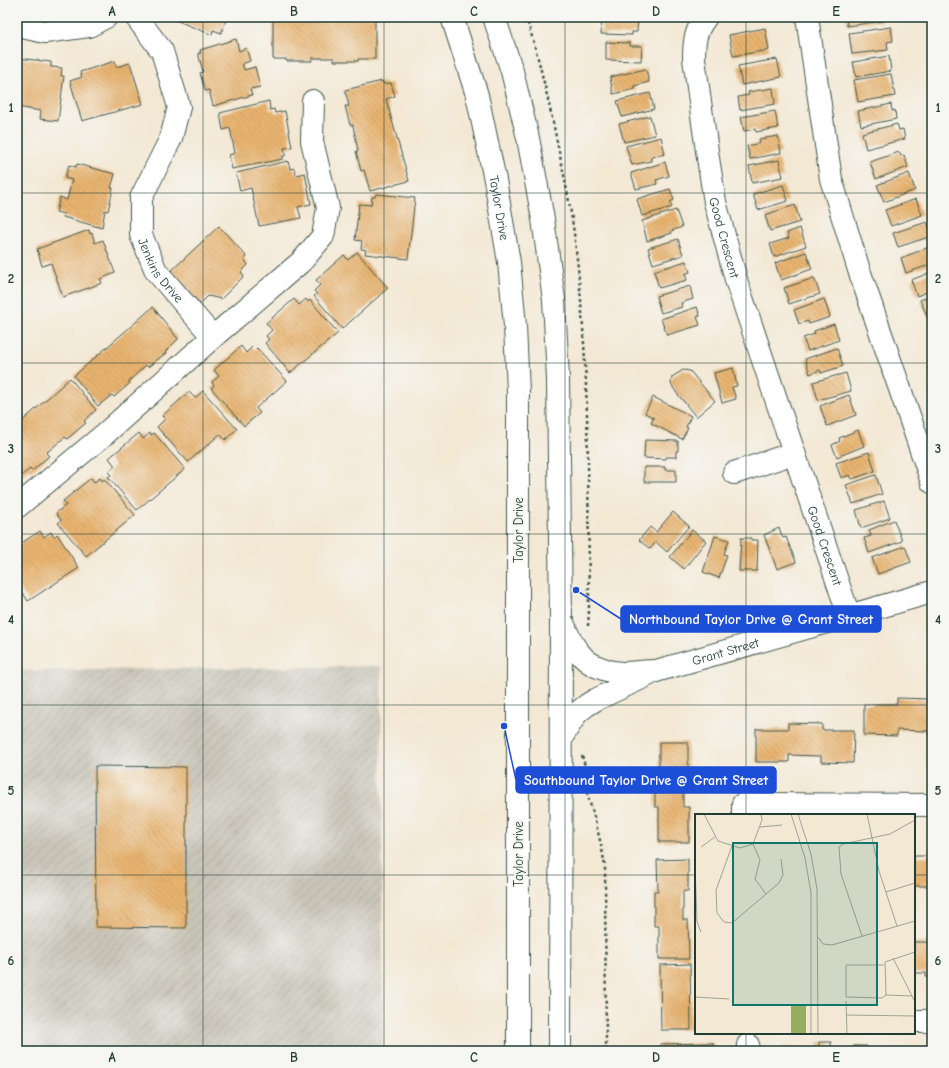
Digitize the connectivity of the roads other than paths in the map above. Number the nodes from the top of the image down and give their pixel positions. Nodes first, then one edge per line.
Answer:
1 (106, 17) edge
2 (136, 17) edge
3 (452, 17) edge
4 (494, 17) edge
5 (706, 17) edge
6 (807, 17) edge
7 (17, 26) edge
8 (313, 102) dead end
9 (213, 337) junction
10 (794, 452) junction
11 (734, 473) dead end
12 (932, 482) edge
13 (17, 507) edge
14 (932, 592) edge
15 (849, 616) junction
16 (561, 619) junction
17 (656, 671) junction
18 (562, 738) junction
19 (932, 805) edge
20 (743, 814) edge
21 (915, 1021) edge
22 (932, 1021) edge
23 (518, 1051) edge
24 (560, 1051) edge

1 - 7 main road
2 - 9 main road, Jenkins Drive
3 - 23 main road, Taylor Drive
4 - 16 main road
5 - 10 main road, Good Crescent
6 - 12 main road
8 - 9 main road
9 - 13 main road
10 - 11 main road
10 - 15 main road, Good Crescent
14 - 15 main road, Grant Street
15 - 17 main road, Grant Street
16 - 17 main road
16 - 18 main road
17 - 18 main road
18 - 24 main road
19 - 20 main road
21 - 22 main road

